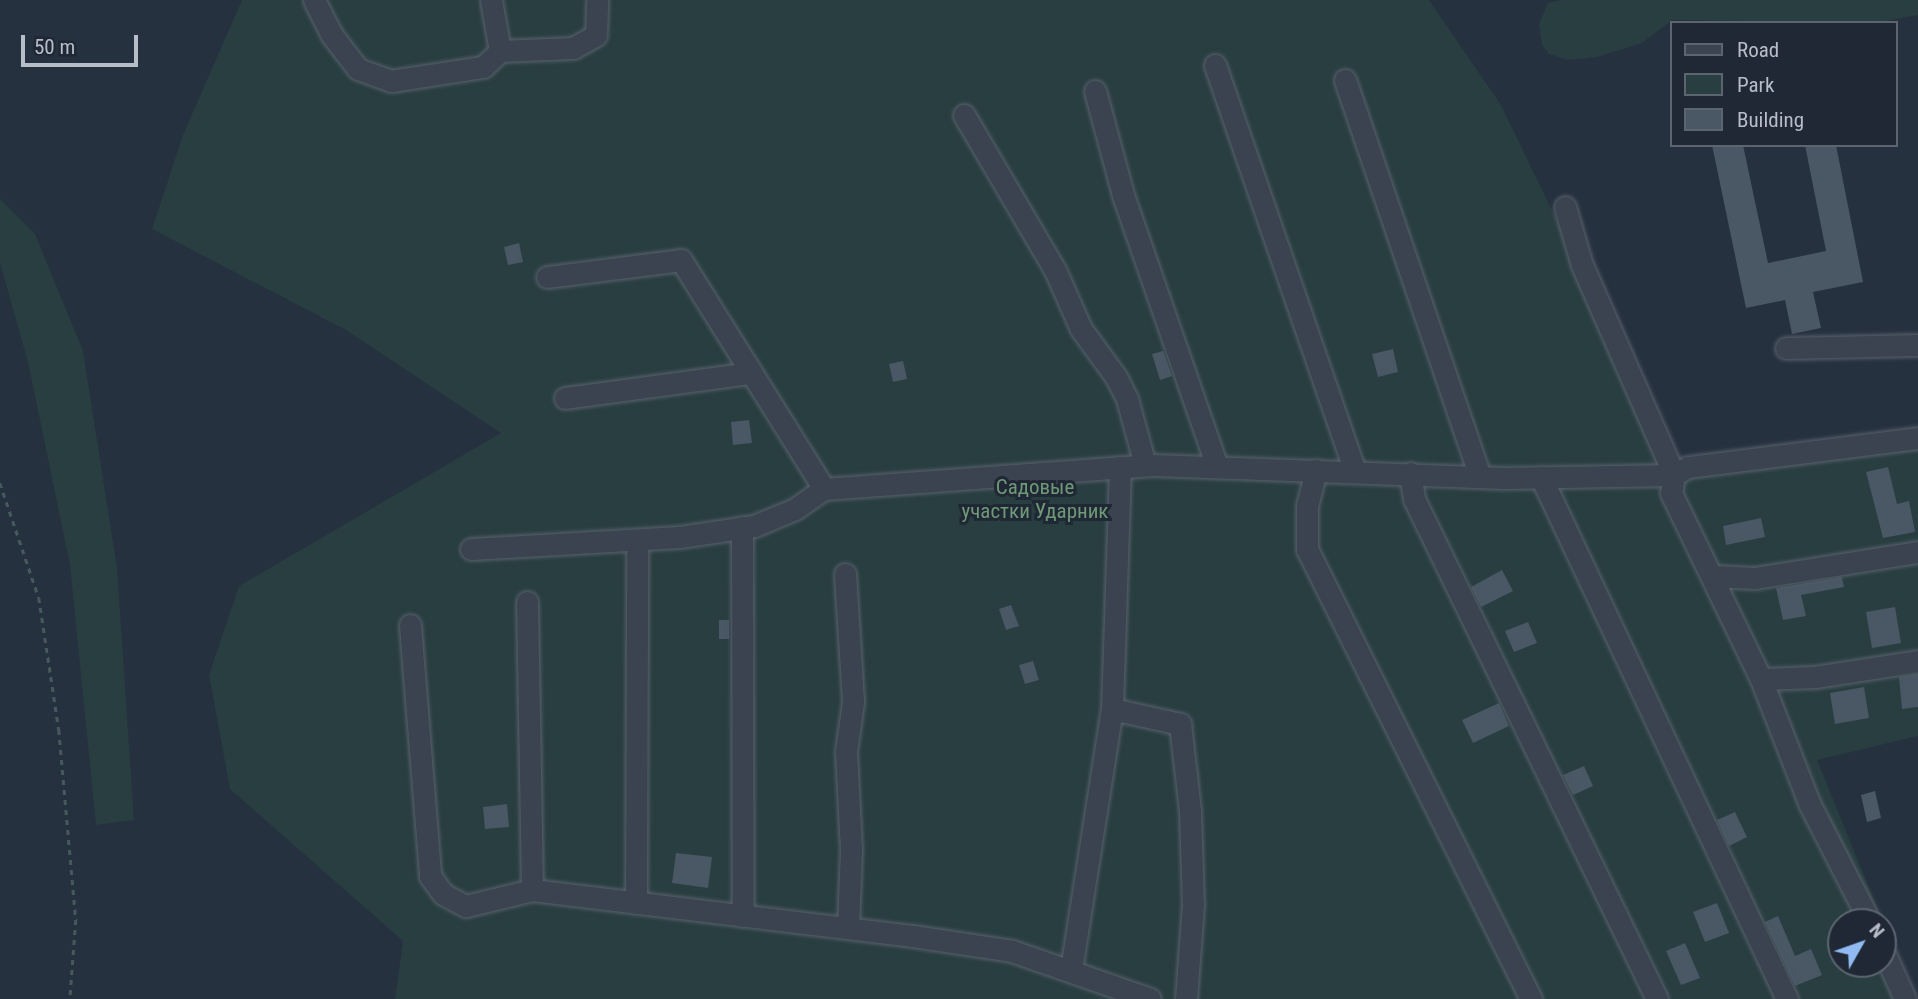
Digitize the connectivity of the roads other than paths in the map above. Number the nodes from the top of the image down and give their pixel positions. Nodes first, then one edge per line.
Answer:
1 (314, 0) edge
2 (491, 0) edge
3 (597, 0) edge
4 (500, 51) junction
5 (1215, 65) dead end
6 (1345, 80) dead end
7 (1095, 91) dead end
8 (964, 115) dead end
9 (1565, 207) dead end
10 (547, 277) dead end
11 (1918, 345) edge
12 (1786, 348) dead end
13 (751, 373) junction
14 (565, 398) dead end
15 (1918, 438) edge
16 (1145, 465) junction
17 (1120, 467) junction
18 (1217, 467) junction
19 (1316, 470) junction
20 (1355, 471) junction
21 (1410, 473) junction
22 (1674, 475) junction
23 (1480, 477) junction
24 (1541, 477) junction
25 (824, 489) junction
26 (742, 527) junction
27 (637, 540) junction
28 (471, 549) dead end
29 (1918, 552) edge
30 (845, 574) dead end
31 (1714, 576) junction
32 (527, 602) dead end
33 (410, 625) dead end
34 (1918, 661) edge
35 (1761, 679) junction
36 (1112, 709) junction
37 (532, 890) junction
38 (636, 903) junction
39 (1863, 908) edge
40 (743, 916) junction
41 (848, 928) junction
42 (1071, 970) junction
43 (1896, 978) edge
44 (1150, 999) edge
45 (1186, 999) edge
46 (1531, 999) edge
47 (1657, 999) edge
48 (1787, 999) edge
49 (1905, 999) edge

1 - 4 lane
2 - 4 lane
3 - 4 lane
5 - 20 lane
6 - 23 lane
7 - 18 lane
8 - 16 lane
9 - 22 lane
10 - 13 lane
11 - 12 lane
13 - 14 lane
13 - 25 lane
15 - 22 lane
16 - 17 lane
16 - 18 lane
17 - 25 lane
17 - 36 lane
18 - 19 lane
19 - 20 lane
19 - 46 lane
20 - 21 lane
21 - 23 lane
21 - 47 lane
22 - 24 lane
22 - 31 lane
23 - 24 lane
24 - 48 lane
25 - 26 lane
26 - 27 lane
26 - 40 lane
27 - 28 lane
27 - 38 lane
29 - 31 lane
30 - 41 lane
31 - 35 lane
32 - 37 lane
33 - 37 lane
34 - 35 lane
35 - 39 lane
36 - 42 lane
36 - 45 lane
37 - 38 lane
38 - 40 lane
40 - 41 lane
41 - 42 lane
42 - 44 lane
43 - 49 lane

